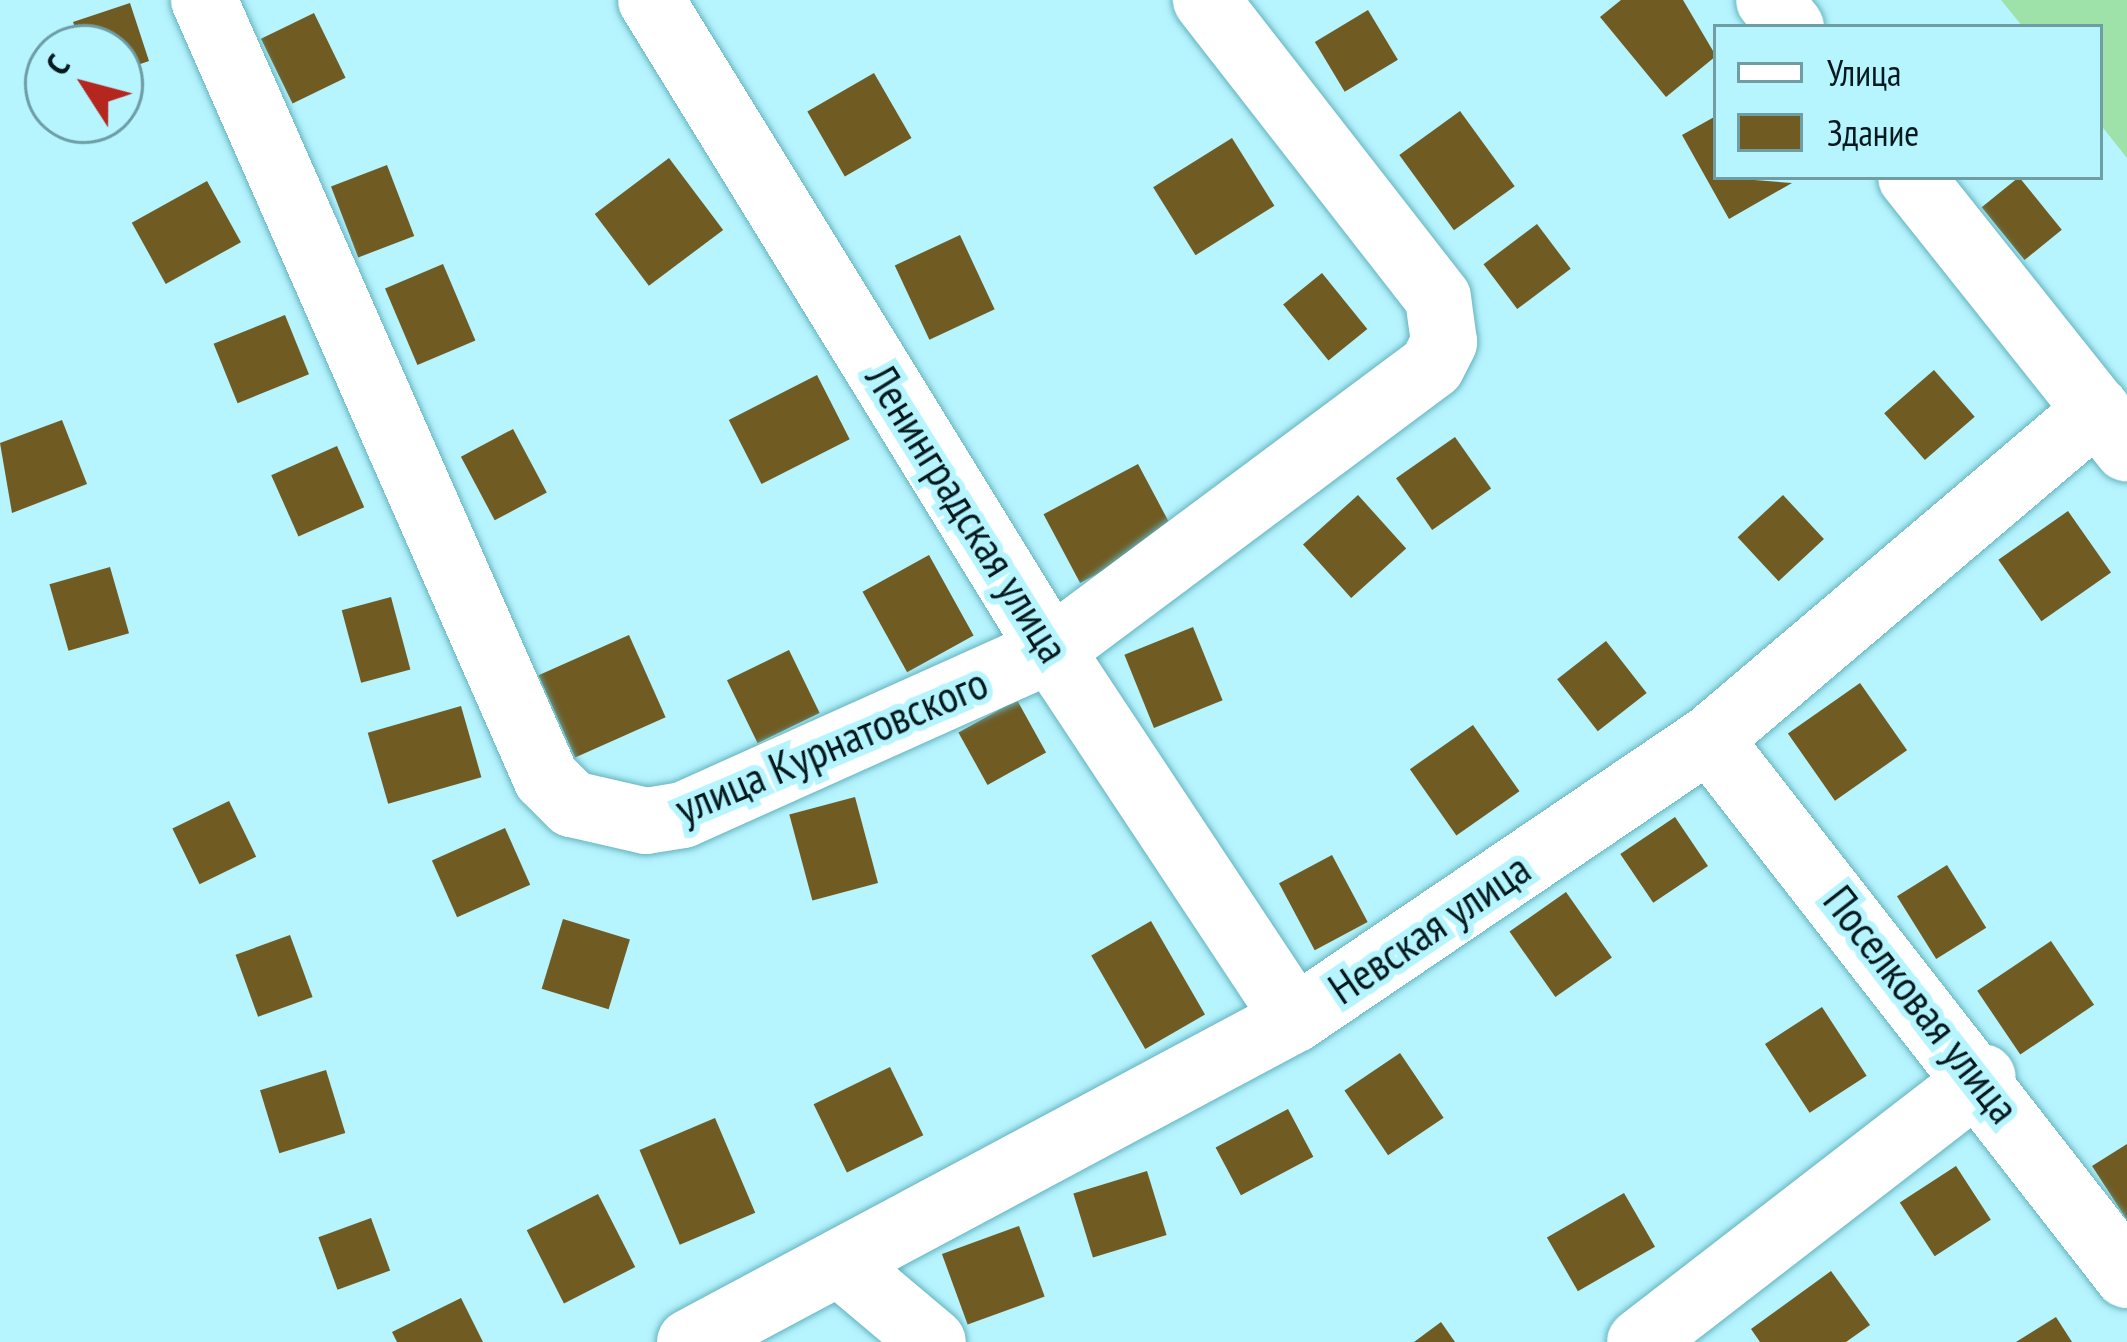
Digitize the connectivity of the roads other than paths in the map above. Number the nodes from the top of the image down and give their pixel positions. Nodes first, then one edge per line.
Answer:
1 (204, 0) edge
2 (651, 0) edge
3 (1206, 0) edge
4 (1769, 0) edge
5 (1789, 24) edge
6 (1913, 180) edge
7 (2112, 429) edge
8 (1051, 650) junction
9 (1709, 739) junction
10 (1295, 1018) junction
11 (1983, 1077) junction
12 (844, 1267) junction
13 (2127, 1276) edge
14 (690, 1342) edge
15 (933, 1342) edge
16 (1640, 1342) edge

1 - 8 street, улица Курнатовского
2 - 8 street, Ленинградская улица
3 - 8 street, улица Курнатовского
4 - 5 street
6 - 7 street
7 - 9 street, Невская улица
8 - 10 street, Ленинградская улица
9 - 10 street, Невская улица
9 - 11 street, Поселковая улица
10 - 12 street, Невская улица
11 - 13 street, Поселковая улица
11 - 16 street
12 - 14 street, Невская улица
12 - 15 street

